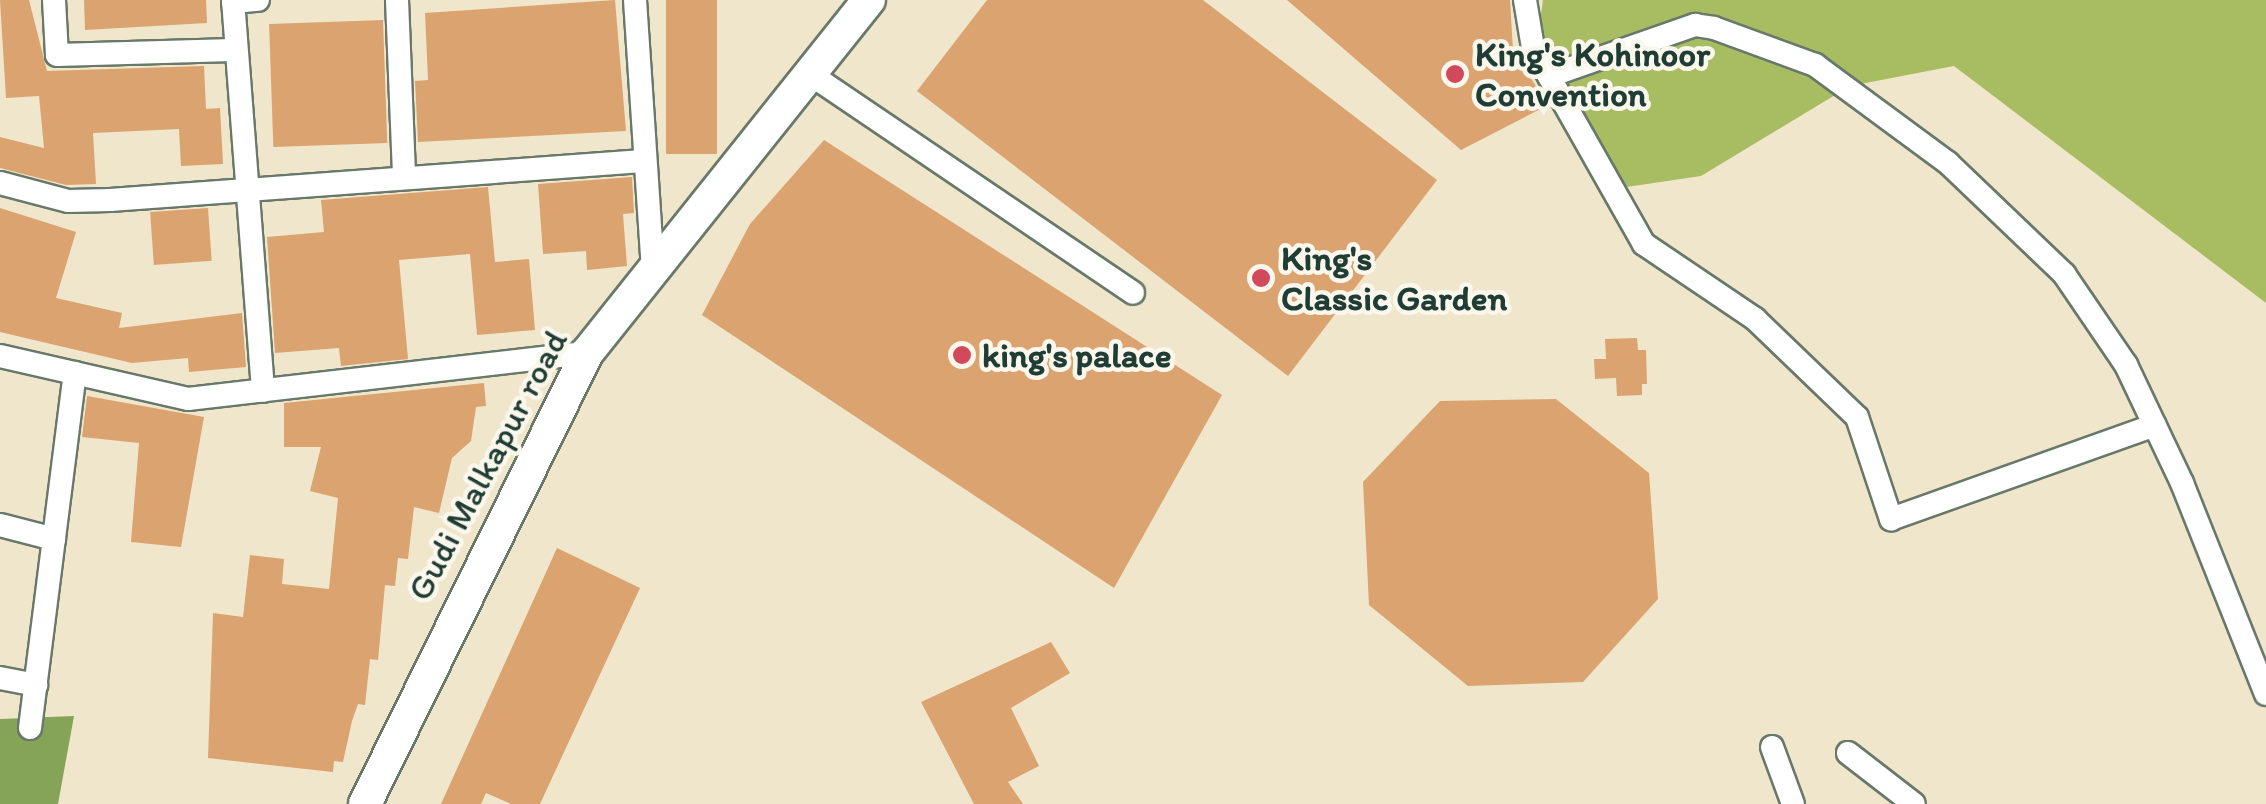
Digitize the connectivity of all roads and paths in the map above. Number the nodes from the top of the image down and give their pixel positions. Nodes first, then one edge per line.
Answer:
1 (54, 0) edge
2 (258, 0) edge
3 (398, 0) edge
4 (636, 0) edge
5 (869, 0) edge
6 (1525, 0) edge
7 (233, 1) edge
8 (233, 50) junction
9 (810, 74) junction
10 (1549, 76) junction
11 (643, 161) junction
12 (404, 178) junction
13 (0, 183) edge
14 (246, 189) junction
15 (652, 271) junction
16 (1133, 293) dead end
17 (587, 353) junction
18 (0, 356) edge
19 (75, 373) junction
20 (263, 391) junction
21 (2155, 425) junction
22 (0, 525) edge
23 (54, 539) junction
24 (0, 678) edge
25 (36, 685) junction
26 (2266, 694) edge
27 (30, 728) dead end
28 (1772, 747) dead end
29 (1848, 753) dead end
30 (364, 804) edge
31 (1793, 804) edge
32 (1914, 804) edge

1 - 8 street
2 - 7 street
3 - 12 street
4 - 11 street
5 - 9 street, Gudi Malkapur road
6 - 10 street
7 - 8 street
8 - 14 street
9 - 15 street, Gudi Malkapur road
9 - 16 street
10 - 21 street
10 - 21 street
11 - 12 street
11 - 15 street
12 - 14 street
13 - 14 street
14 - 20 street
15 - 17 street, Gudi Malkapur road
17 - 20 street
17 - 30 street, Gudi Malkapur road
18 - 19 street
19 - 20 street
19 - 23 street
21 - 26 street
22 - 23 street
23 - 25 street
24 - 25 street
25 - 27 street
28 - 31 street
29 - 32 street

